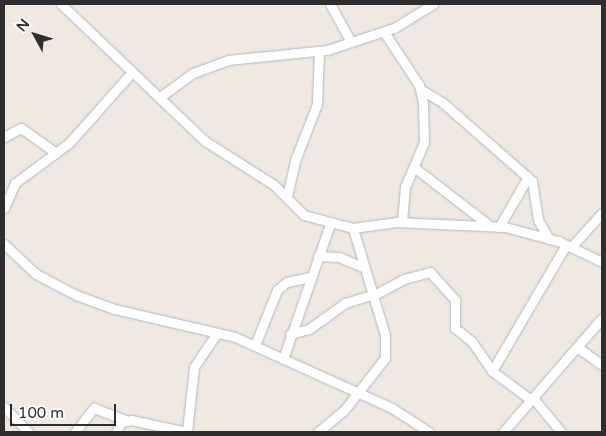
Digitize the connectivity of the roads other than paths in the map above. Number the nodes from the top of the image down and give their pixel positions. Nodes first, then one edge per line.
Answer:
1 (61, 4) edge
2 (330, 4) edge
3 (433, 4) edge
4 (384, 32) junction
5 (351, 42) junction
6 (319, 51) junction
7 (132, 72) junction
8 (420, 89) junction
9 (160, 97) junction
10 (4, 137) edge
11 (56, 154) junction
12 (415, 168) junction
13 (528, 177) junction
14 (287, 196) junction
15 (4, 208) edge
16 (602, 213) edge
17 (402, 222) junction
18 (330, 224) junction
19 (494, 226) junction
20 (353, 228) junction
21 (549, 239) junction
22 (4, 244) edge
23 (568, 246) junction
24 (318, 256) junction
25 (602, 262) edge
26 (362, 267) junction
27 (310, 276) junction
28 (374, 294) junction
29 (602, 318) edge
30 (217, 333) junction
31 (290, 334) junction
32 (255, 345) junction
33 (577, 347) junction
34 (283, 359) junction
35 (602, 365) edge
36 (492, 371) junction
37 (358, 394) junction
38 (532, 399) junction
39 (4, 408) edge
40 (126, 420) junction
41 (28, 432) edge
42 (75, 432) edge
43 (116, 432) edge
44 (185, 432) edge
45 (318, 432) edge
46 (429, 432) edge
47 (503, 432) edge
48 (561, 432) edge

1 - 7 street
2 - 5 street
3 - 4 street
4 - 5 street
4 - 8 street
5 - 6 street
6 - 9 street
6 - 14 street
7 - 9 street
7 - 11 street
8 - 12 street
8 - 13 street
9 - 14 street
10 - 11 street
11 - 15 street
12 - 17 street
12 - 19 street
13 - 19 street
13 - 21 street
14 - 18 street
16 - 23 street
17 - 19 street
17 - 20 street
18 - 20 street
18 - 24 street
19 - 21 street
20 - 26 street
21 - 23 street
22 - 30 street
23 - 25 street
23 - 36 street
24 - 26 street
24 - 27 street
26 - 28 street
27 - 31 street
27 - 32 street
28 - 31 street
28 - 36 street
28 - 37 street
29 - 33 street
30 - 32 street
30 - 44 street
31 - 34 street
32 - 34 street
33 - 35 street
33 - 38 street
34 - 37 street
36 - 38 street
37 - 45 street
37 - 46 street
38 - 47 street
38 - 48 street
39 - 41 street
40 - 42 street
40 - 43 street
40 - 44 street

